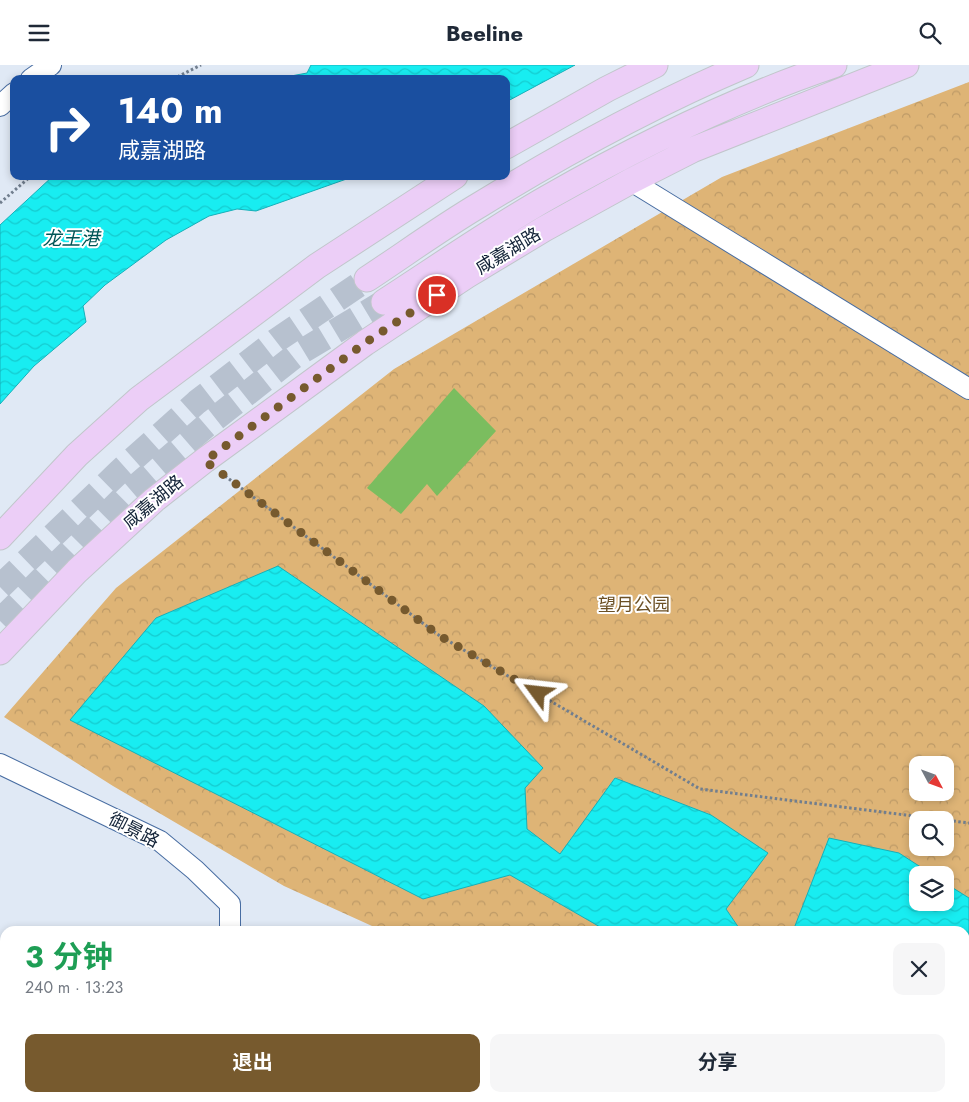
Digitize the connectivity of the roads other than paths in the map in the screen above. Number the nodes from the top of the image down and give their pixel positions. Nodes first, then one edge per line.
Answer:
1 (51, 65) edge
2 (655, 65) edge
3 (746, 65) edge
4 (834, 65) edge
5 (906, 65) edge
6 (37, 75) edge
7 (10, 97) edge
8 (0, 106) edge
9 (510, 144) edge
10 (449, 180) edge
11 (631, 181) junction
12 (367, 279) tunnel mouth
13 (384, 302) tunnel mouth
14 (969, 389) edge
15 (0, 537) edge
16 (0, 653) edge
17 (0, 764) edge
18 (230, 926) edge

1 - 6 street
2 - 9 main road
3 - 12 main road
4 - 13 main road
5 - 11 main road, 咸嘉湖路
7 - 8 street
10 - 15 main road
11 - 14 street
11 - 16 main road, 咸嘉湖路
17 - 18 street, 御景路

